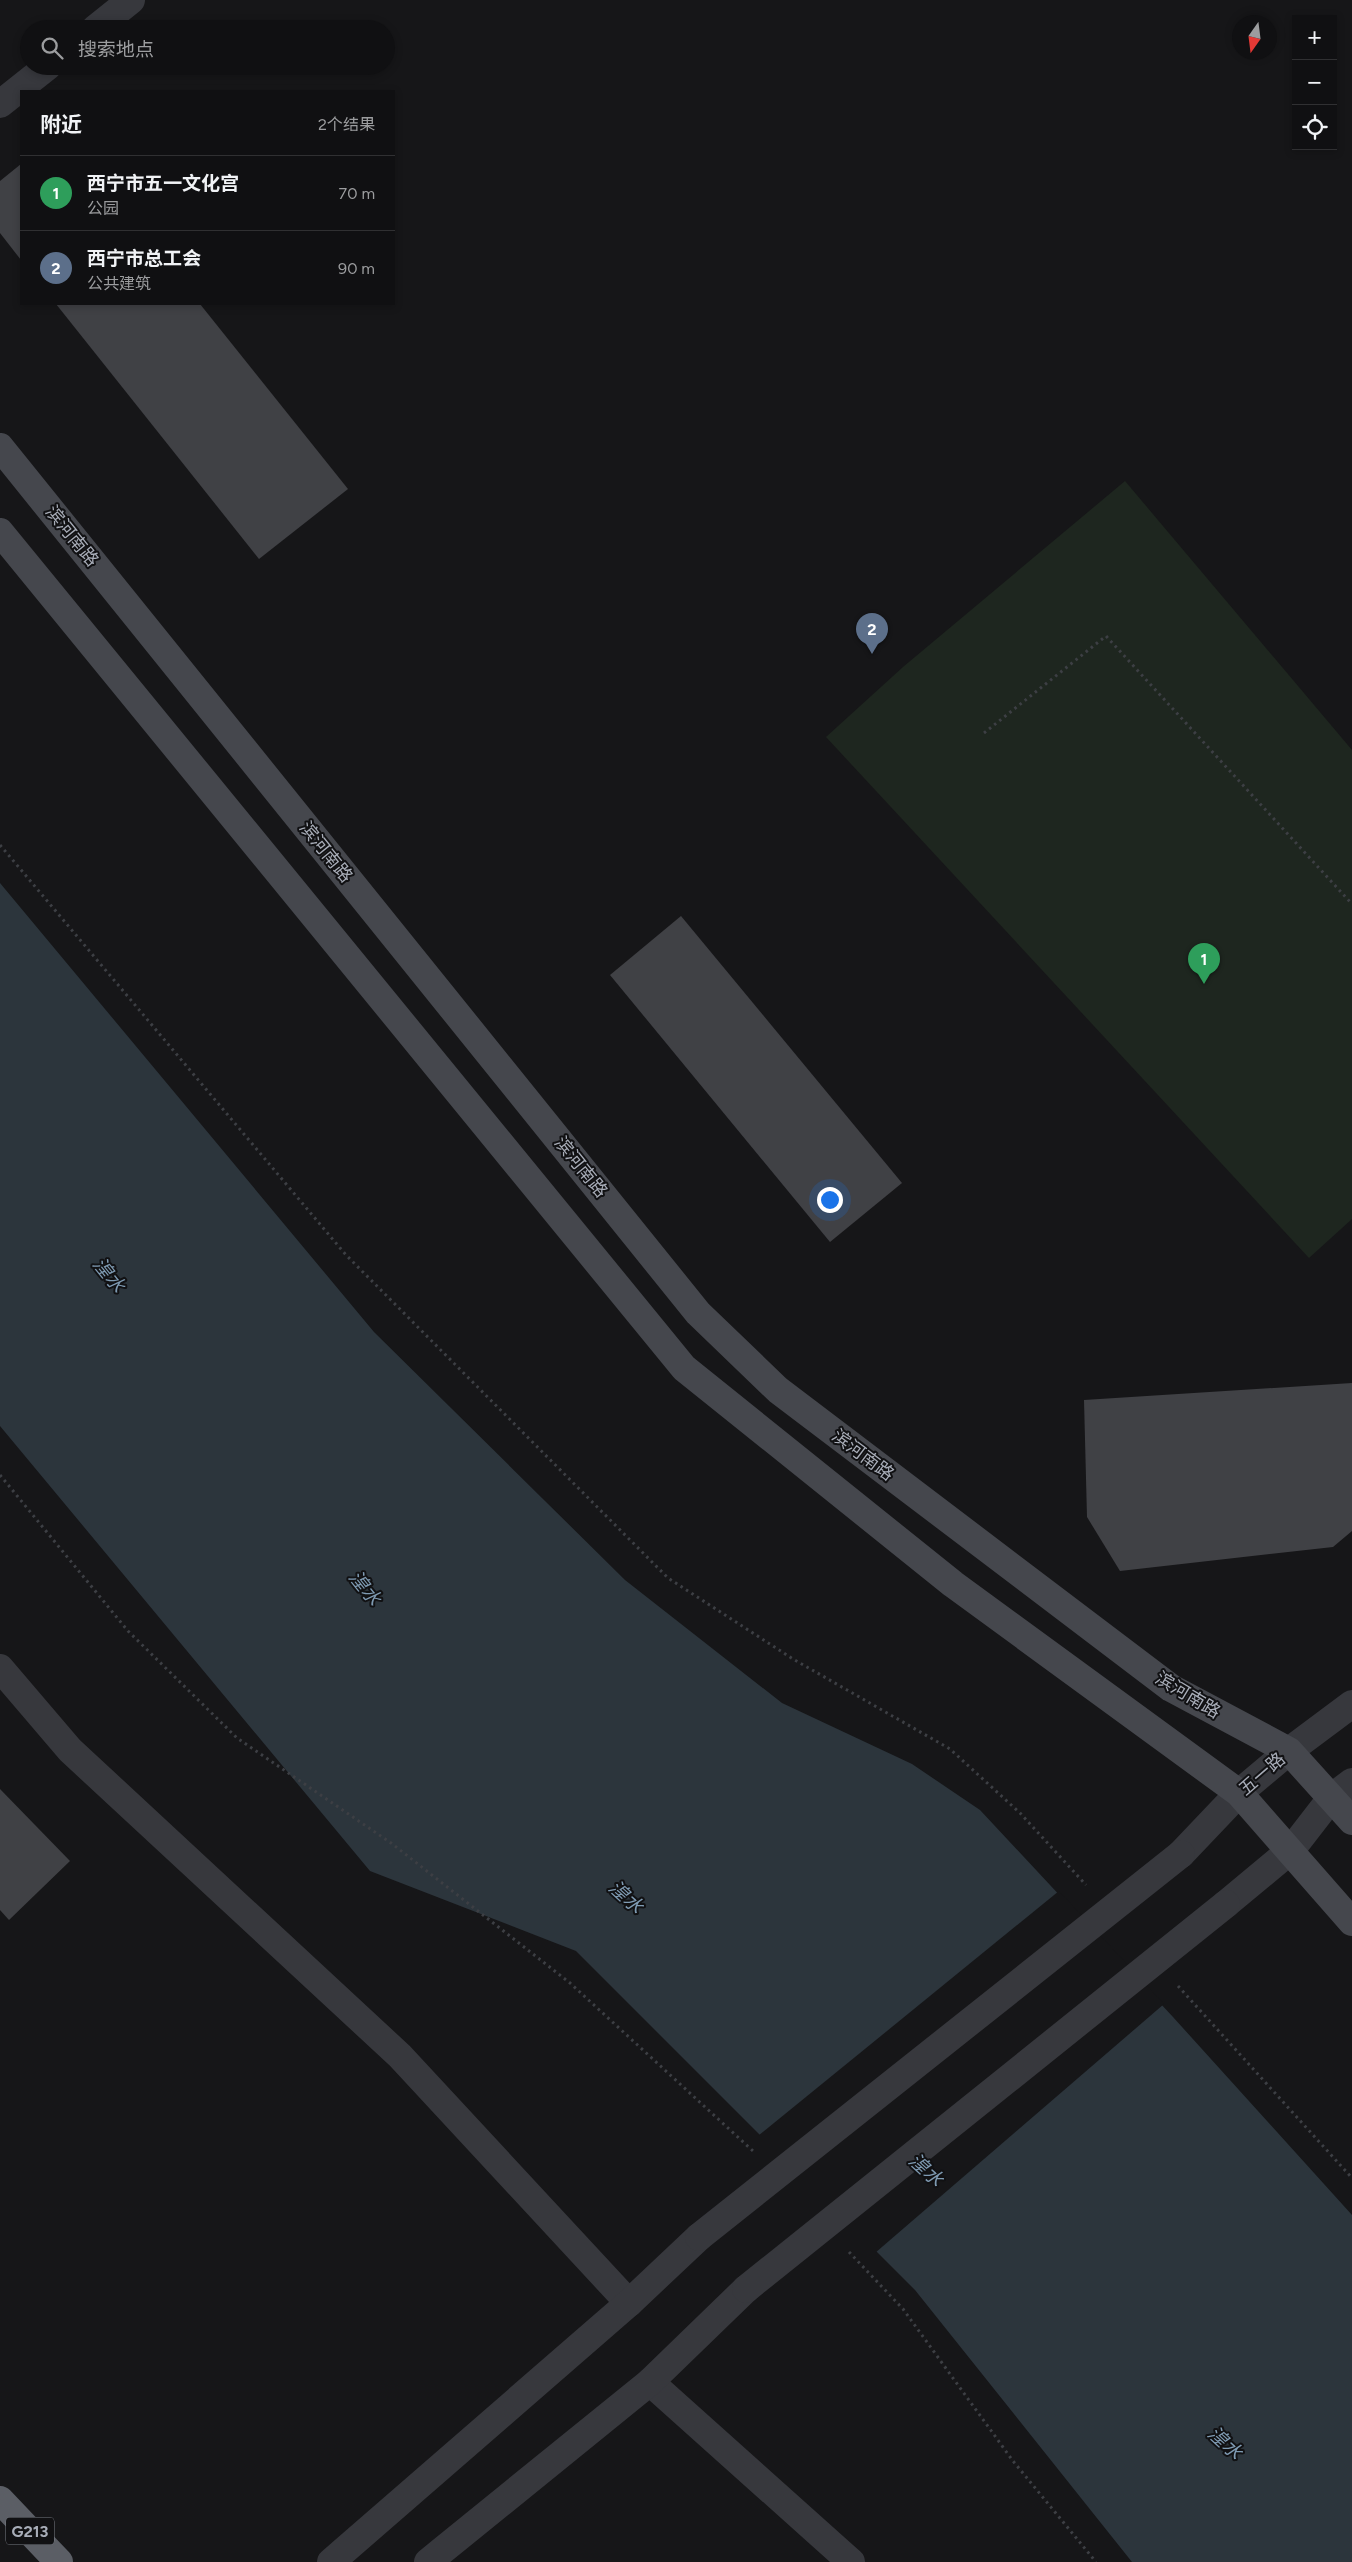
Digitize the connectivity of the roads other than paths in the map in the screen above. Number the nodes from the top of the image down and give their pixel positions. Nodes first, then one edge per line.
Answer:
1 (131, 0) edge
2 (106, 20) edge
3 (37, 75) edge
4 (0, 104) edge
5 (0, 447) edge
6 (0, 532) edge
7 (0, 1668) edge
8 (1352, 1704) edge
9 (1289, 1751) junction
10 (1342, 1789) edge
11 (1240, 1793) junction
12 (1352, 1821) edge
13 (1291, 1850) junction
14 (1352, 1922) edge
15 (630, 2303) junction
16 (650, 2382) junction
17 (0, 2500) edge
18 (59, 2562) edge
19 (331, 2562) edge
20 (428, 2562) edge
21 (851, 2562) edge

1 - 2 street
3 - 4 street
5 - 9 main road, 滨河南路
6 - 11 main road
7 - 15 street
8 - 9 street, 五一路
9 - 10 main road, 滨河南路
9 - 11 street, 五一路
10 - 12 main road, 滨河南路
10 - 13 street
11 - 13 main road
11 - 15 street, 五一路, bridge
13 - 14 main road
13 - 16 street, bridge
15 - 19 street, 五一路
16 - 20 street
16 - 21 street
17 - 18 highway, G213

